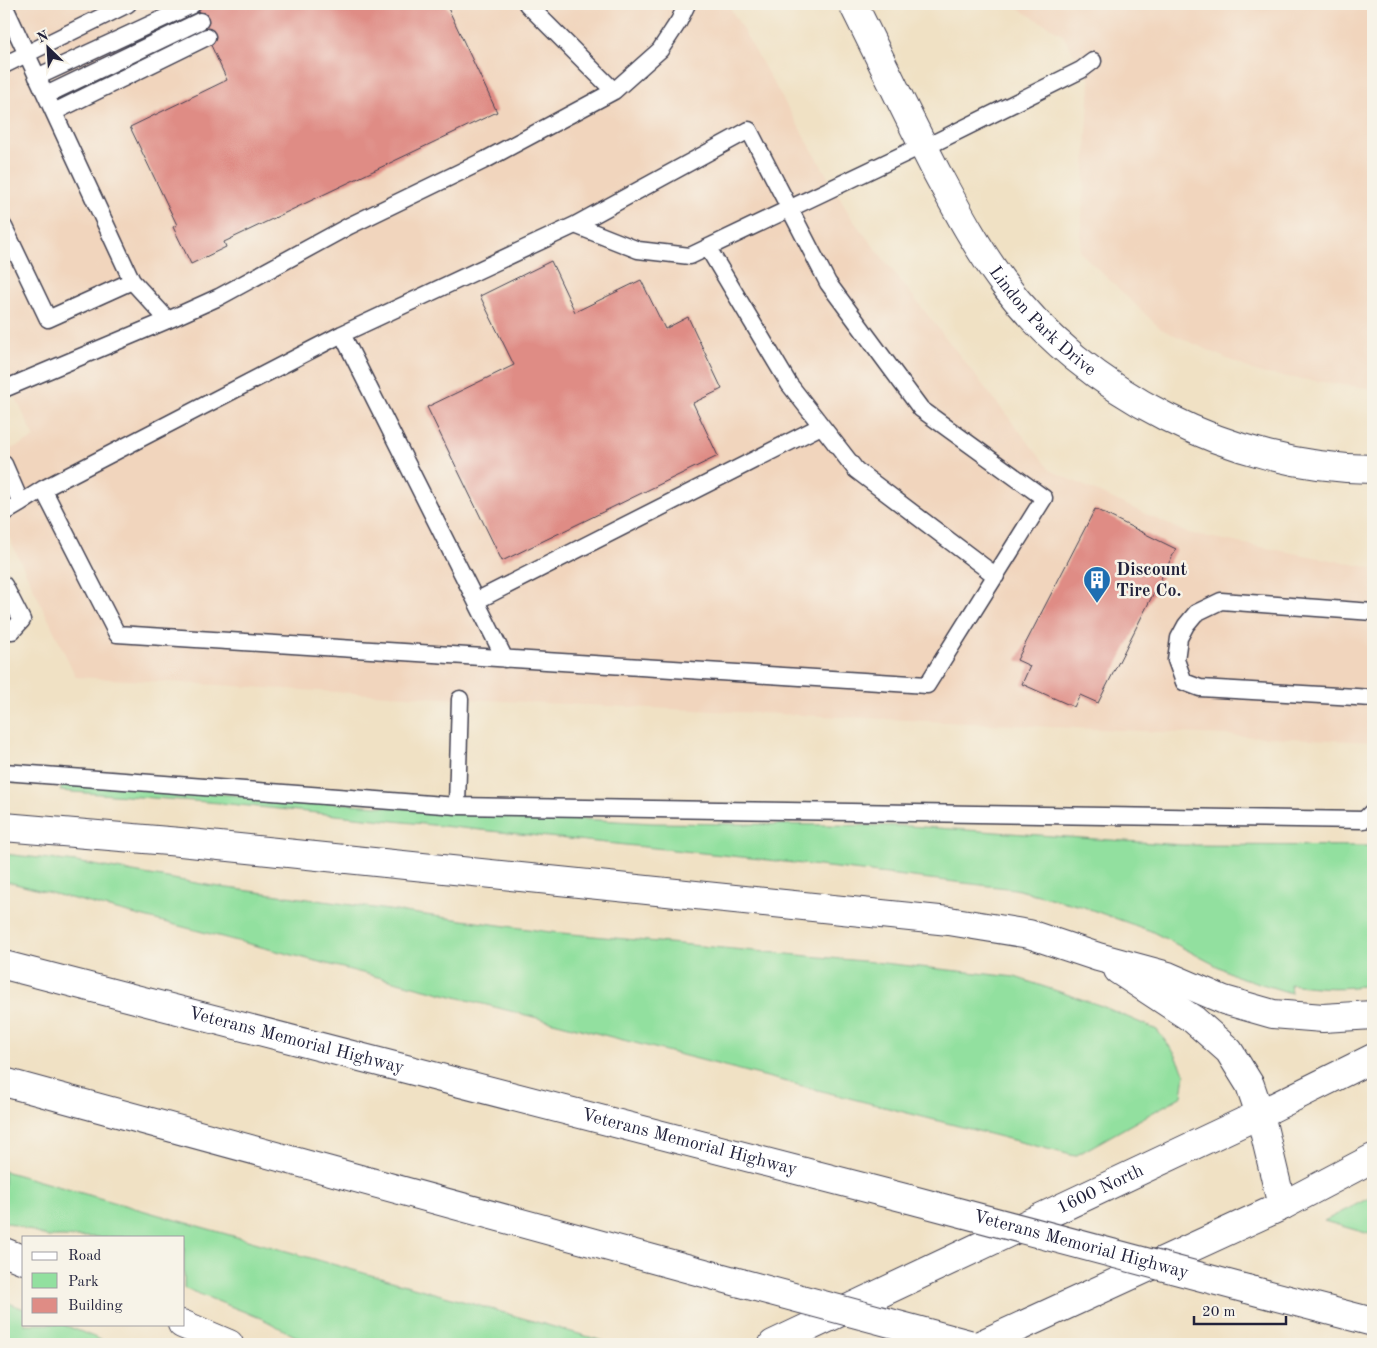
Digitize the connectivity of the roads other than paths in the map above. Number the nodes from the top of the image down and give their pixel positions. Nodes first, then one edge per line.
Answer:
1 (128, 4) edge
2 (527, 4) edge
3 (687, 4) edge
4 (853, 4) edge
5 (4, 5) edge
6 (192, 5) edge
7 (200, 21) dead end
8 (207, 37) dead end
9 (26, 53) junction
10 (1093, 61) dead end
11 (4, 65) edge
12 (38, 77) junction
13 (614, 91) junction
14 (46, 95) junction
15 (54, 112) junction
16 (924, 147) junction
17 (790, 208) junction
18 (575, 225) junction
19 (4, 227) edge
20 (708, 248) junction
21 (132, 281) junction
22 (168, 320) junction
23 (342, 334) junction
24 (4, 389) edge
25 (821, 426) junction
26 (4, 464) edge
27 (1373, 469) edge
28 (43, 489) junction
29 (21, 503) junction
30 (4, 513) edge
31 (996, 576) junction
32 (4, 585) edge
33 (476, 602) junction
34 (1373, 612) edge
35 (4, 630) edge
36 (505, 659) junction
37 (1373, 698) edge
38 (460, 699) dead end
39 (4, 772) edge
40 (457, 806) junction
41 (1373, 811) edge
42 (4, 827) edge
43 (1098, 957) junction
44 (4, 965) edge
45 (1373, 1015) edge
46 (1373, 1058) edge
47 (4, 1082) edge
48 (1260, 1114) junction
49 (1373, 1158) edge
50 (1282, 1206) junction
51 (4, 1252) edge
52 (22, 1259) edge
53 (1373, 1322) edge
54 (185, 1325) edge
55 (229, 1344) edge
56 (773, 1344) edge
57 (969, 1344) edge
58 (982, 1344) edge

1 - 9 lane
2 - 13 lane
3 - 13 lane
4 - 16 main road, Lindon Park Drive
5 - 9 lane
6 - 12 lane
7 - 14 lane
8 - 15 lane
9 - 11 lane
9 - 12 lane
10 - 16 lane
12 - 14 lane
13 - 22 lane
14 - 15 lane
15 - 21 lane
16 - 17 lane
16 - 27 main road, Lindon Park Drive
17 - 18 lane
17 - 20 lane
17 - 31 lane
18 - 20 lane
18 - 23 lane
19 - 21 lane
20 - 25 lane
21 - 22 lane
22 - 24 lane
23 - 28 lane
23 - 33 lane
25 - 31 lane
25 - 33 lane
26 - 29 lane
28 - 29 lane
28 - 36 lane
29 - 30 lane
31 - 36 lane
32 - 35 lane
33 - 36 lane
34 - 37 lane
38 - 40 lane
39 - 40 lane
40 - 41 lane
42 - 43 main road
43 - 45 main road
43 - 48 main road
44 - 53 main road, Veterans Memorial Highway, bridge
46 - 48 main road, 1600 North
47 - 57 main road, bridge
48 - 50 main road
48 - 56 main road, 1600 North
49 - 50 main road
50 - 58 main road
51 - 52 main road
54 - 55 main road

